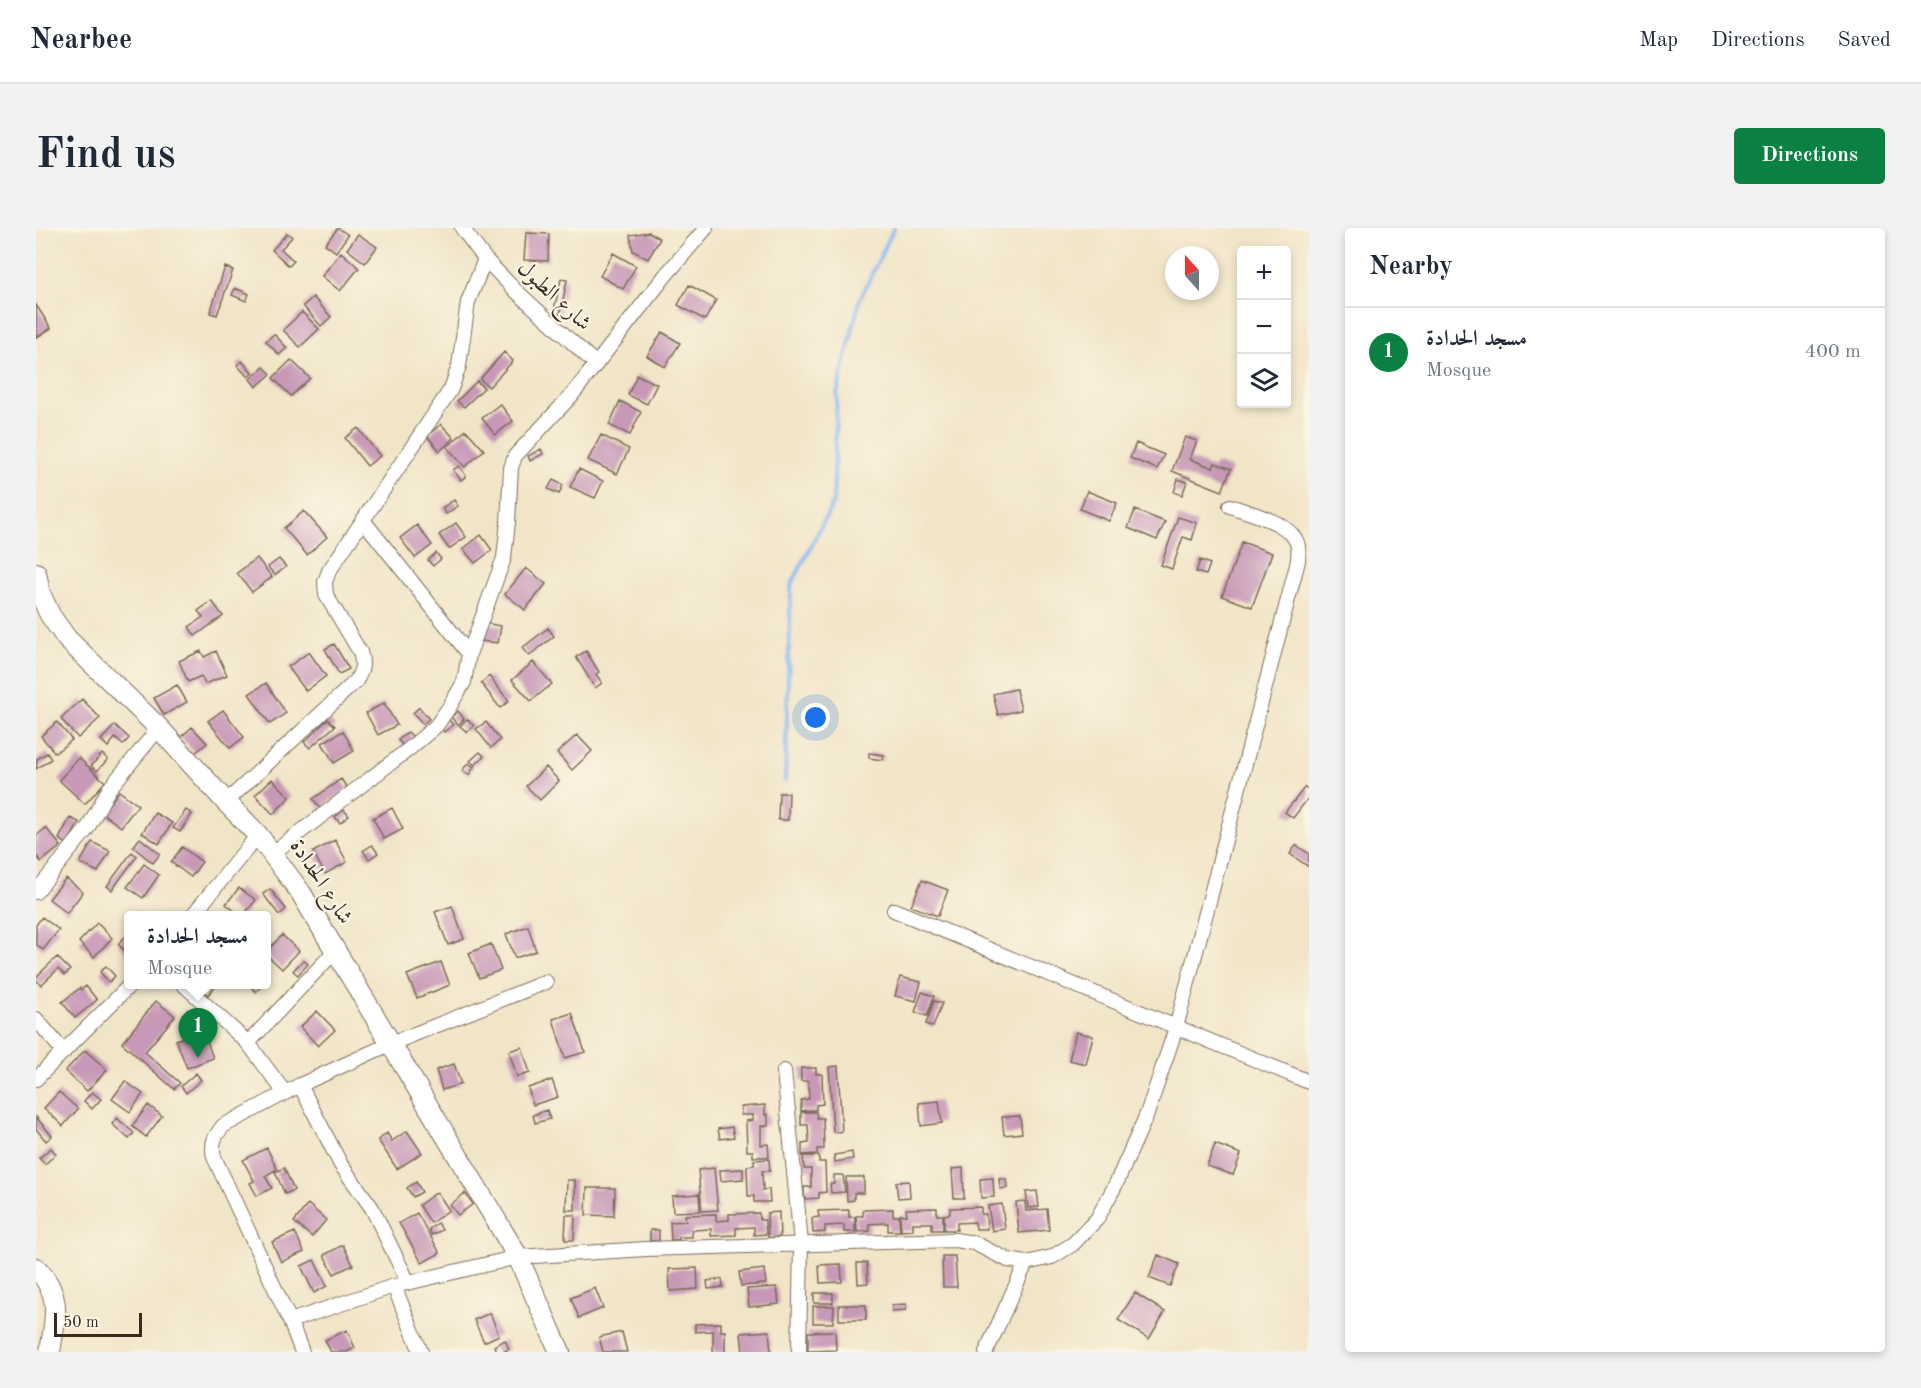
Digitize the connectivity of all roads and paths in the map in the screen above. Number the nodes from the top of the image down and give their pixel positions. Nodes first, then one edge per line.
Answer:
1 (462, 228) edge
2 (706, 228) edge
3 (485, 259) junction
4 (596, 364) junction
5 (1230, 506) dead end
6 (363, 520) junction
7 (36, 573) edge
8 (469, 654) junction
9 (159, 728) junction
10 (226, 802) junction
11 (258, 835) junction
12 (273, 853) junction
13 (36, 892) edge
14 (894, 910) dead end
15 (195, 911) edge
16 (336, 950) junction
17 (546, 982) dead end
18 (126, 989) edge
19 (189, 989) edge
20 (36, 1019) edge
21 (1176, 1028) junction
22 (248, 1043) junction
23 (392, 1043) junction
24 (64, 1052) junction
25 (784, 1071) dead end
26 (36, 1079) edge
27 (1309, 1082) edge
28 (300, 1085) junction
29 (285, 1093) junction
30 (801, 1243) junction
31 (518, 1257) junction
32 (1026, 1263) junction
33 (36, 1268) edge
34 (401, 1284) junction
35 (290, 1321) junction
36 (50, 1352) edge
37 (302, 1352) edge
38 (421, 1352) edge
39 (560, 1352) edge
40 (799, 1352) edge
41 (986, 1352) edge

1 - 3 street, شارع الطبول
2 - 4 street
3 - 4 street, شارع الطبول
3 - 6 street
4 - 8 street
5 - 21 street
6 - 8 street
6 - 10 street
7 - 9 street, شارع الحدادة
8 - 12 street
9 - 10 street, شارع الحدادة
9 - 13 street
10 - 11 street, شارع الحدادة
11 - 12 street, شارع الحدادة
11 - 15 street
12 - 16 street, شارع الحدادة
14 - 21 street
16 - 22 street
16 - 23 street, شارع الحدادة
17 - 23 street
18 - 24 street
19 - 22 street
20 - 24 street
21 - 27 street
21 - 32 street
22 - 29 street
23 - 28 street
23 - 31 street, شارع الحدادة
24 - 26 street
25 - 30 street
28 - 29 street
28 - 34 street
29 - 35 street
30 - 31 street
30 - 32 street
30 - 40 street
31 - 34 street
31 - 39 street, شارع الحدادة
32 - 41 street
33 - 36 street
34 - 35 street
34 - 38 street
35 - 37 street

